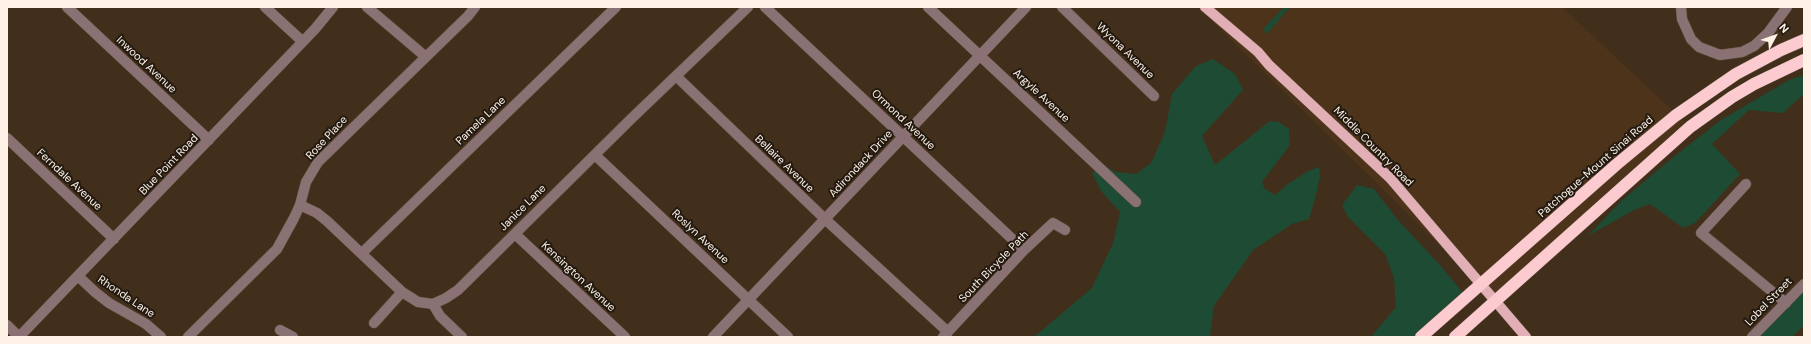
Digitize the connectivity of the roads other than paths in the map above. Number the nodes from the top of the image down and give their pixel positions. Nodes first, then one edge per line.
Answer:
1 (67, 7) edge
2 (265, 7) edge
3 (333, 7) edge
4 (367, 7) edge
5 (475, 7) edge
6 (616, 7) edge
7 (748, 7) edge
8 (765, 7) edge
9 (928, 7) edge
10 (1026, 7) edge
11 (1062, 7) edge
12 (1205, 7) edge
13 (1681, 7) edge
14 (1787, 7) edge
15 (1804, 40) edge
16 (302, 42) junction
17 (980, 56) junction
18 (426, 57) junction
19 (1804, 60) edge
20 (676, 76) junction
21 (1154, 96) dead end
22 (904, 137) junction
23 (7, 138) edge
24 (209, 140) junction
25 (595, 155) junction
26 (1746, 184) dead end
27 (1136, 202) dead end
28 (300, 206) junction
29 (826, 220) junction
30 (1065, 230) dead end
31 (515, 234) junction
32 (114, 239) junction
33 (1024, 250) junction
34 (362, 253) junction
35 (78, 277) junction
36 (1481, 284) junction
37 (1804, 284) edge
38 (402, 292) junction
39 (748, 299) junction
40 (1496, 301) junction
41 (1786, 303) junction
42 (433, 304) junction
43 (374, 323) dead end
44 (7, 325) edge
45 (280, 330) dead end
46 (946, 334) edge
47 (19, 337) edge
48 (161, 337) edge
49 (188, 337) edge
50 (293, 337) edge
51 (462, 337) edge
52 (625, 337) edge
53 (713, 337) edge
54 (788, 337) edge
55 (1421, 337) edge
56 (1455, 337) edge
57 (1526, 337) edge
58 (1752, 337) edge

1 - 24 street, Inwood Avenue
2 - 16 street
3 - 16 street, Blue Point Road
4 - 18 street
5 - 18 street, Rose Place
6 - 34 street, Pamela Lane
7 - 20 street, Janice Lane
8 - 22 street, Ormond Avenue
9 - 17 street, Argyle Avenue
10 - 17 street, Adirondack Drive
11 - 21 street, Wyona Avenue
12 - 36 main road, Middle Country Road
13 - 14 street
15 - 36 highway, Patchogue-Mount Sinai Road
16 - 24 street, Blue Point Road
17 - 22 street, Adirondack Drive
17 - 27 street, Argyle Avenue
18 - 28 street, Rose Place
19 - 40 highway
20 - 25 street, Janice Lane
20 - 29 street, Bellaire Avenue
22 - 29 street, Adirondack Drive
22 - 33 street, Ormond Avenue
23 - 32 street, Ferndale Avenue
24 - 32 street, Blue Point Road
25 - 31 street, Janice Lane
25 - 39 street, Roslyn Avenue
26 - 41 street
28 - 34 street
28 - 49 street, Rose Place
29 - 39 street, Adirondack Drive
29 - 46 street, Bellaire Avenue
30 - 33 street, South Bicycle Path
31 - 42 street, Janice Lane
31 - 52 street, Kensington Avenue
32 - 35 street, Blue Point Road
33 - 46 street, South Bicycle Path
34 - 38 street
35 - 47 street, Blue Point Road
35 - 48 street, Rhonda Lane
36 - 40 main road, Middle Country Road
36 - 55 highway, Patchogue-Mount Sinai Road
37 - 41 street, Lobel Street
38 - 42 street
38 - 43 street
39 - 53 street, Adirondack Drive
39 - 54 street, Roslyn Avenue
40 - 56 highway
40 - 57 main road, Middle Country Road
41 - 58 street, Lobel Street
42 - 51 street
44 - 47 street
45 - 50 street

